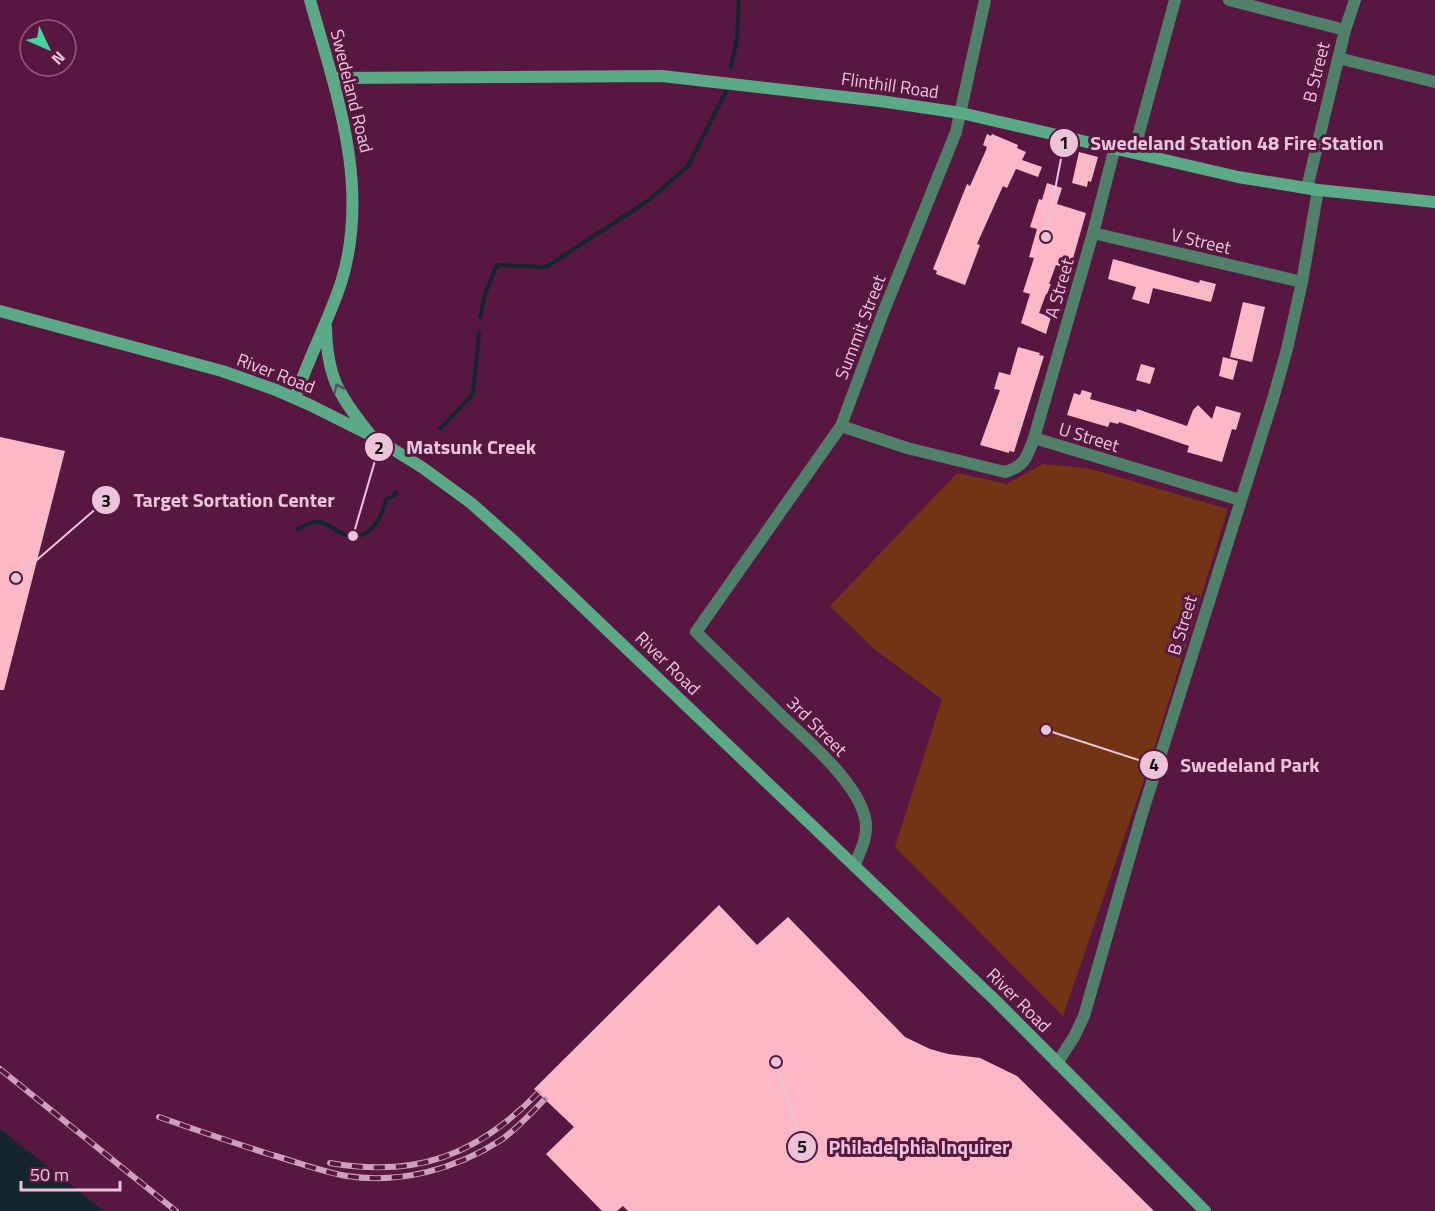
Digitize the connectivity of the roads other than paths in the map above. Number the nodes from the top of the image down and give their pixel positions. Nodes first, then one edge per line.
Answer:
1 (310, 0) edge
2 (984, 0) edge
3 (1175, 0) edge
4 (1229, 0) edge
5 (1355, 0) edge
6 (1345, 30) junction
7 (1338, 58) junction
8 (332, 78) junction
9 (1435, 82) edge
10 (961, 113) junction
11 (1115, 147) junction
12 (1134, 151) junction
13 (1312, 189) junction
14 (1435, 202) edge
15 (1093, 233) junction
16 (1302, 282) junction
17 (0, 311) edge
18 (326, 322) junction
19 (295, 398) junction
20 (842, 426) junction
21 (372, 436) junction
22 (1034, 438) junction
23 (1240, 500) junction
24 (696, 632) joint
25 (854, 866) junction
26 (1057, 1063) junction
27 (1205, 1211) edge

1 - 8 main road, Swedeland Road
2 - 10 street, Summit Street
3 - 12 street
4 - 6 street
5 - 6 street, B Street
6 - 7 street, B Street
7 - 9 street
7 - 13 street, B Street
8 - 10 main road, Flinthill Road
8 - 18 main road, Swedeland Road
10 - 11 main road, Flinthill Road
10 - 20 street, Summit Street
11 - 12 main road, Flinthill Road
11 - 15 street, A Street
12 - 13 main road, Flinthill Road
13 - 14 main road, Flinthill Road
13 - 16 street, B Street
15 - 16 street, V Street
15 - 22 street, A Street
16 - 23 street, B Street
17 - 19 main road, River Road
18 - 19 main road, Swedeland Road
21 -> 18 main road
19 - 21 main road, River Road
20 - 22 street, U Street
20 - 24 street, Summit Street
21 - 25 main road, River Road
22 - 23 street, U Street
23 - 26 street, B Street
24 - 25 street, 3rd Street
25 - 26 main road, River Road
26 - 27 main road, River Road

